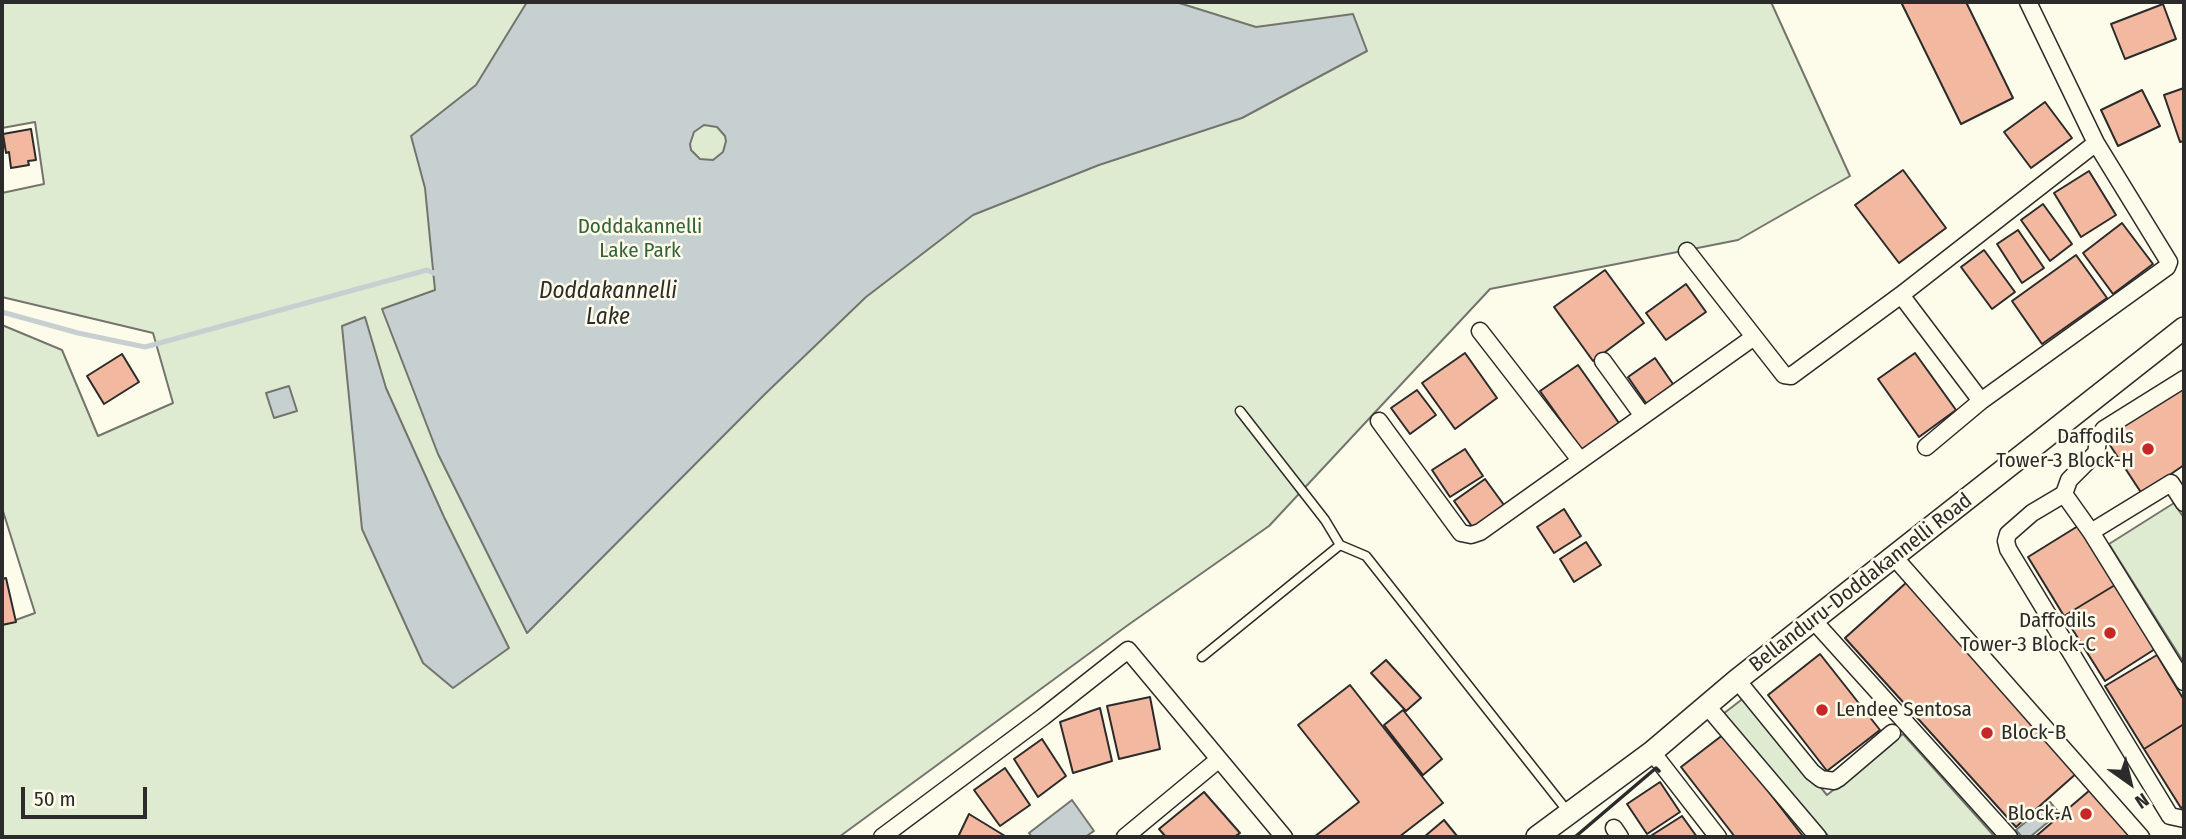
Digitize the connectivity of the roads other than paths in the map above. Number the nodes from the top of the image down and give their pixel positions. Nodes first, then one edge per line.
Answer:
1 (2028, 2) edge
2 (2096, 143) junction
3 (1687, 251) dead end
4 (1901, 295) junction
5 (2184, 328) edge
6 (1480, 331) dead end
7 (1754, 337) junction
8 (1603, 361) dead end
9 (2184, 379) edge
10 (1981, 401) junction
11 (1240, 411) dead end
12 (1643, 416) junction
13 (1379, 421) dead end
14 (1926, 447) dead end
15 (1580, 460) junction
16 (2064, 494) junction
17 (2184, 503) edge
18 (2091, 532) junction
19 (1340, 545) junction
20 (1895, 558) junction
21 (1813, 620) junction
22 (1202, 657) dead end
23 (1737, 680) junction
24 (2184, 682) edge
25 (1707, 706) junction
26 (1892, 733) dead end
27 (1652, 752) junction
28 (1218, 760) junction
29 (1569, 813) junction
30 (2184, 819) edge
31 (1814, 836) edge
32 (882, 837) edge
33 (1125, 837) edge
34 (1284, 837) edge
35 (1537, 837) edge
36 (1718, 837) edge
37 (2009, 837) edge
38 (2141, 837) edge

1 - 2 street
2 - 4 street
2 - 10 street
3 - 7 street
4 - 7 street
4 - 10 street
5 - 20 street, Bellanduru-Doddakannelli Road
6 - 15 street
7 - 12 street
8 - 12 street
9 - 16 street
10 - 14 street
11 - 19 lane
12 - 15 street
13 - 15 street
16 - 18 street
16 - 30 street
17 - 18 street
18 - 24 street
19 - 22 lane
19 - 29 lane
20 - 21 street, Bellanduru-Doddakannelli Road
20 - 38 street
21 - 23 street, Bellanduru-Doddakannelli Road
21 - 37 street
23 - 25 street, Bellanduru-Doddakannelli Road
23 - 26 street
25 - 27 street, Bellanduru-Doddakannelli Road
25 - 31 street
27 - 29 street, Bellanduru-Doddakannelli Road
27 - 36 street
28 - 32 street
28 - 33 street
28 - 34 street
29 - 35 street, Bellanduru-Doddakannelli Road

